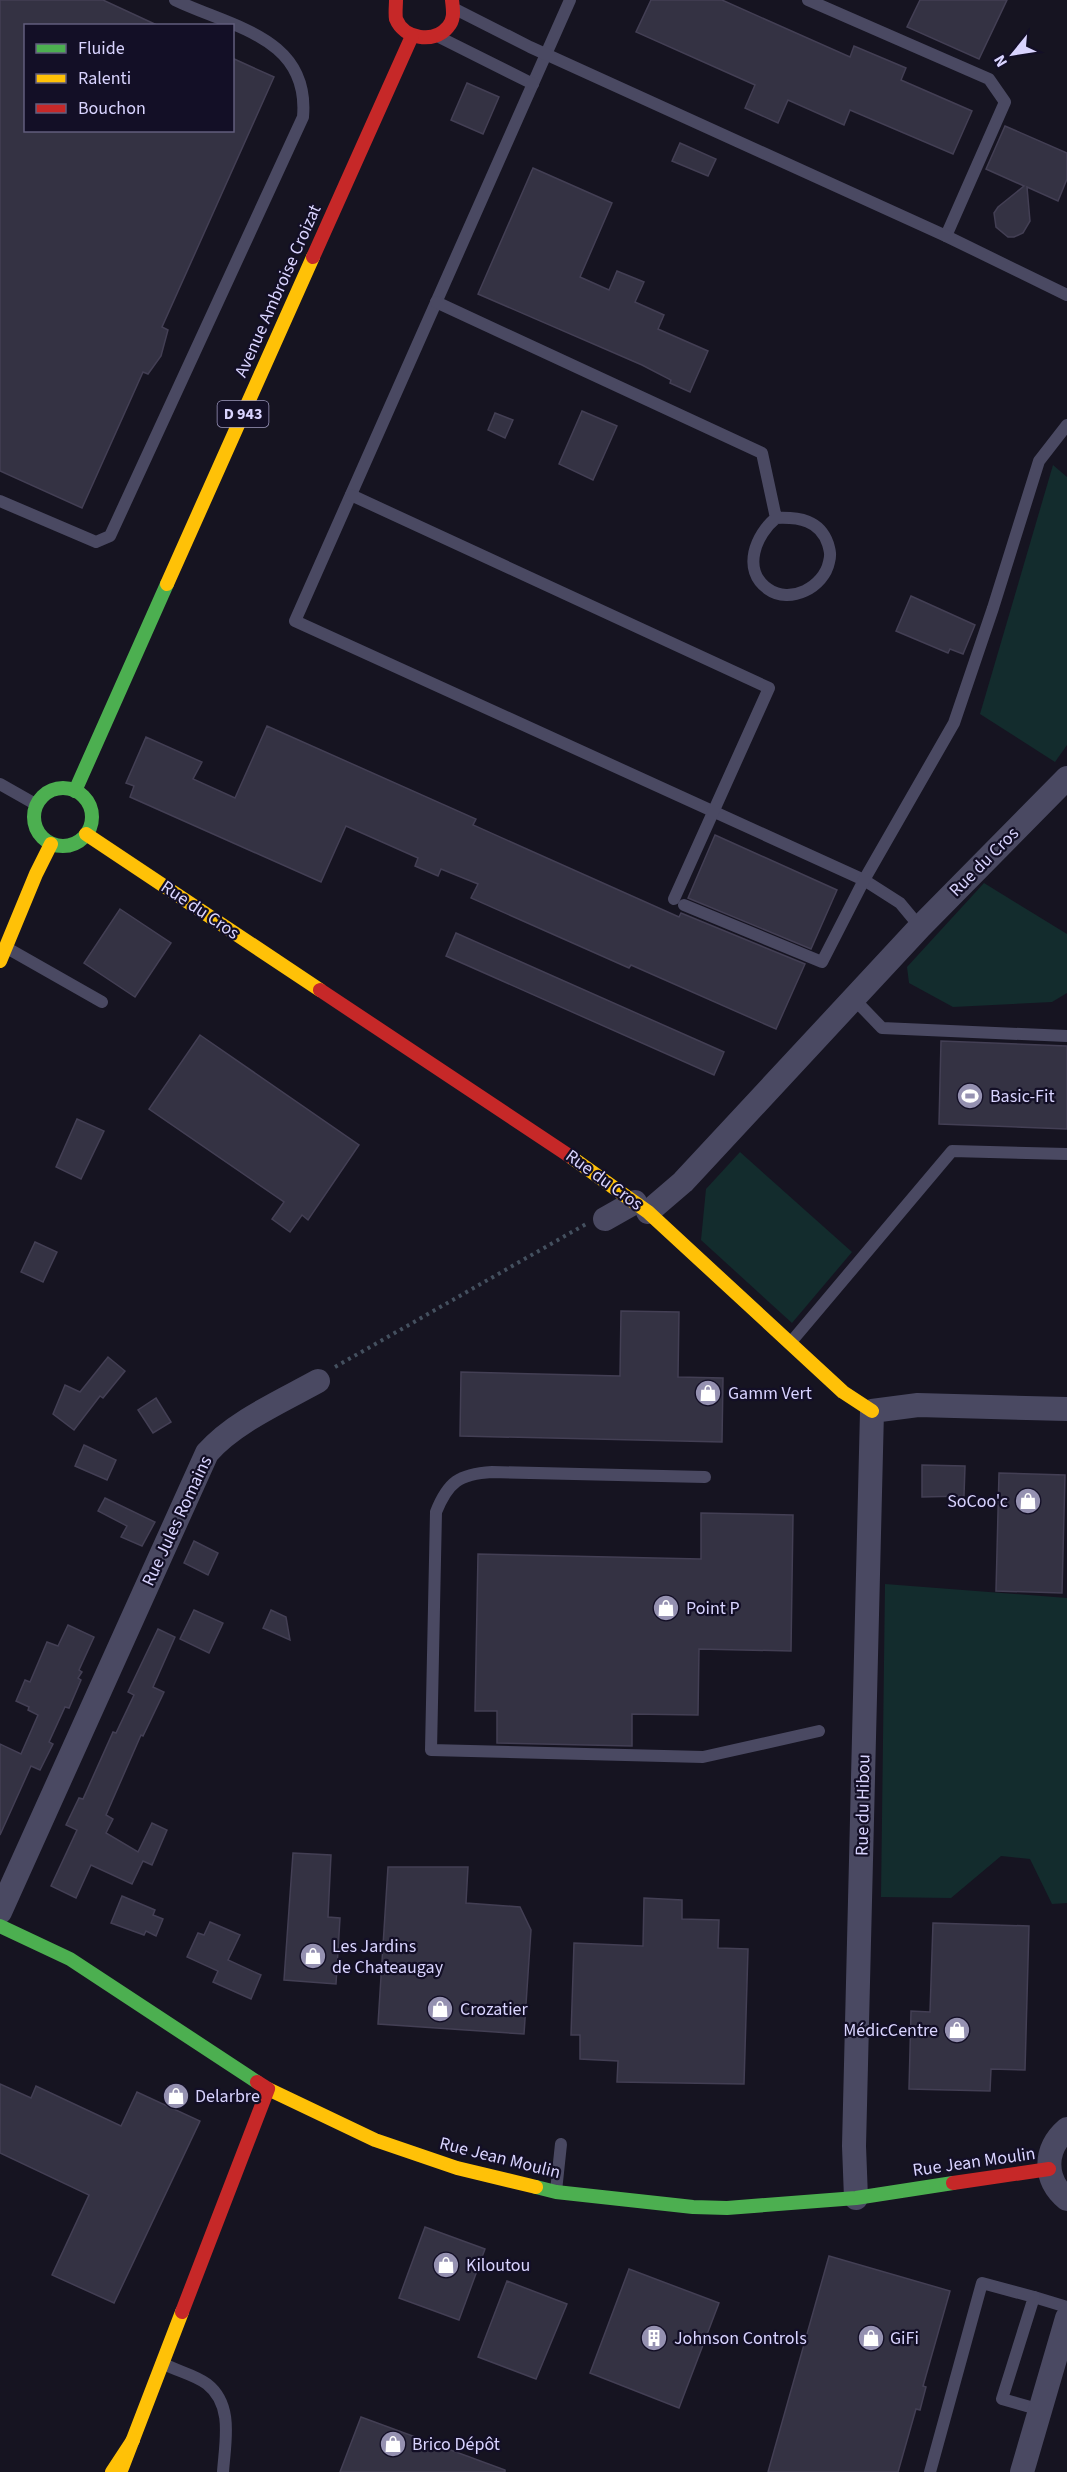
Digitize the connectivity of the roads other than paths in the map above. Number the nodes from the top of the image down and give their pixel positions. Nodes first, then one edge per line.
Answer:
1 (175, 0) edge
2 (396, 0) edge
3 (570, 0) edge
4 (808, 0) edge
5 (452, 4) edge
6 (234, 24) edge
7 (234, 24) edge
8 (412, 36) junction
9 (437, 36) junction
10 (546, 54) junction
11 (533, 84) junction
12 (946, 236) junction
13 (1067, 295) edge
14 (436, 302) junction
15 (1067, 425) edge
16 (351, 495) junction
17 (0, 501) edge
18 (776, 518) junction
19 (1067, 778) edge
20 (0, 784) edge
21 (75, 791) junction
22 (37, 805) junction
23 (714, 812) junction
24 (86, 834) junction
25 (51, 844) junction
26 (864, 880) junction
27 (920, 927) junction
28 (3, 954) edge
29 (853, 998) junction
30 (102, 1002) dead end
31 (1067, 1036) edge
32 (1067, 1154) edge
33 (642, 1207) junction
34 (605, 1219) road end
35 (789, 1343) junction
36 (318, 1381) road end
37 (1067, 1409) edge
38 (872, 1411) junction
39 (705, 1477) dead end
40 (819, 1731) dead end
41 (0, 1912) edge
42 (0, 1926) edge
43 (268, 2089) junction
44 (1067, 2129) edge
45 (561, 2144) dead end
46 (1049, 2169) junction
47 (556, 2192) junction
48 (856, 2198) junction
49 (1067, 2199) edge
50 (1034, 2297) junction
51 (1067, 2307) edge
52 (1067, 2318) edge
53 (1064, 2342) edge
54 (163, 2364) junction
55 (1041, 2410) junction
56 (133, 2440) junction
57 (112, 2472) edge
58 (121, 2472) edge
59 (223, 2472) edge
60 (930, 2472) edge
61 (1022, 2472) edge

1 - 6 lane
2 - 8 main road
3 - 10 lane
4 - 12 lane
5 - 9 main road
5 - 10 lane
7 - 17 lane
8 - 9 main road
8 - 21 main road, Avenue Ambroise Croizat / D 943
9 - 11 lane
10 - 11 lane
10 - 12 lane
11 - 14 lane
12 - 13 lane
14 - 16 lane
14 - 18 lane
15 - 26 lane
16 - 23 lane
16 - 23 lane
18 - 18 lane
19 - 27 street, Rue du Cros
20 - 22 lane
21 - 22 main road
21 - 24 main road
22 - 25 main road
23 - 26 lane
23 - 26 lane
24 - 25 main road
24 - 33 main road, Rue du Cros
25 - 28 main road
26 - 27 lane
27 - 29 street, Rue du Cros
28 - 30 lane
29 - 31 lane
29 - 33 street, Rue du Cros
32 - 35 lane
33 - 34 street
33 - 35 main road
35 - 38 main road
36 - 41 street, Rue Jules Romains
37 - 38 street
38 - 48 street, Rue du Hibou
39 - 40 lane
42 - 43 main road, Rue Jean Moulin
43 - 47 main road, Rue Jean Moulin
43 - 54 main road
44 - 46 street
45 - 47 lane
46 - 48 main road, Rue Jean Moulin
46 - 49 street
47 - 48 main road, Rue Jean Moulin
50 - 51 lane
50 - 55 lane
50 - 60 lane
52 - 53 street
53 - 55 street
54 - 56 main road
54 - 59 lane
55 - 61 street
56 - 57 main road
56 - 58 main road

